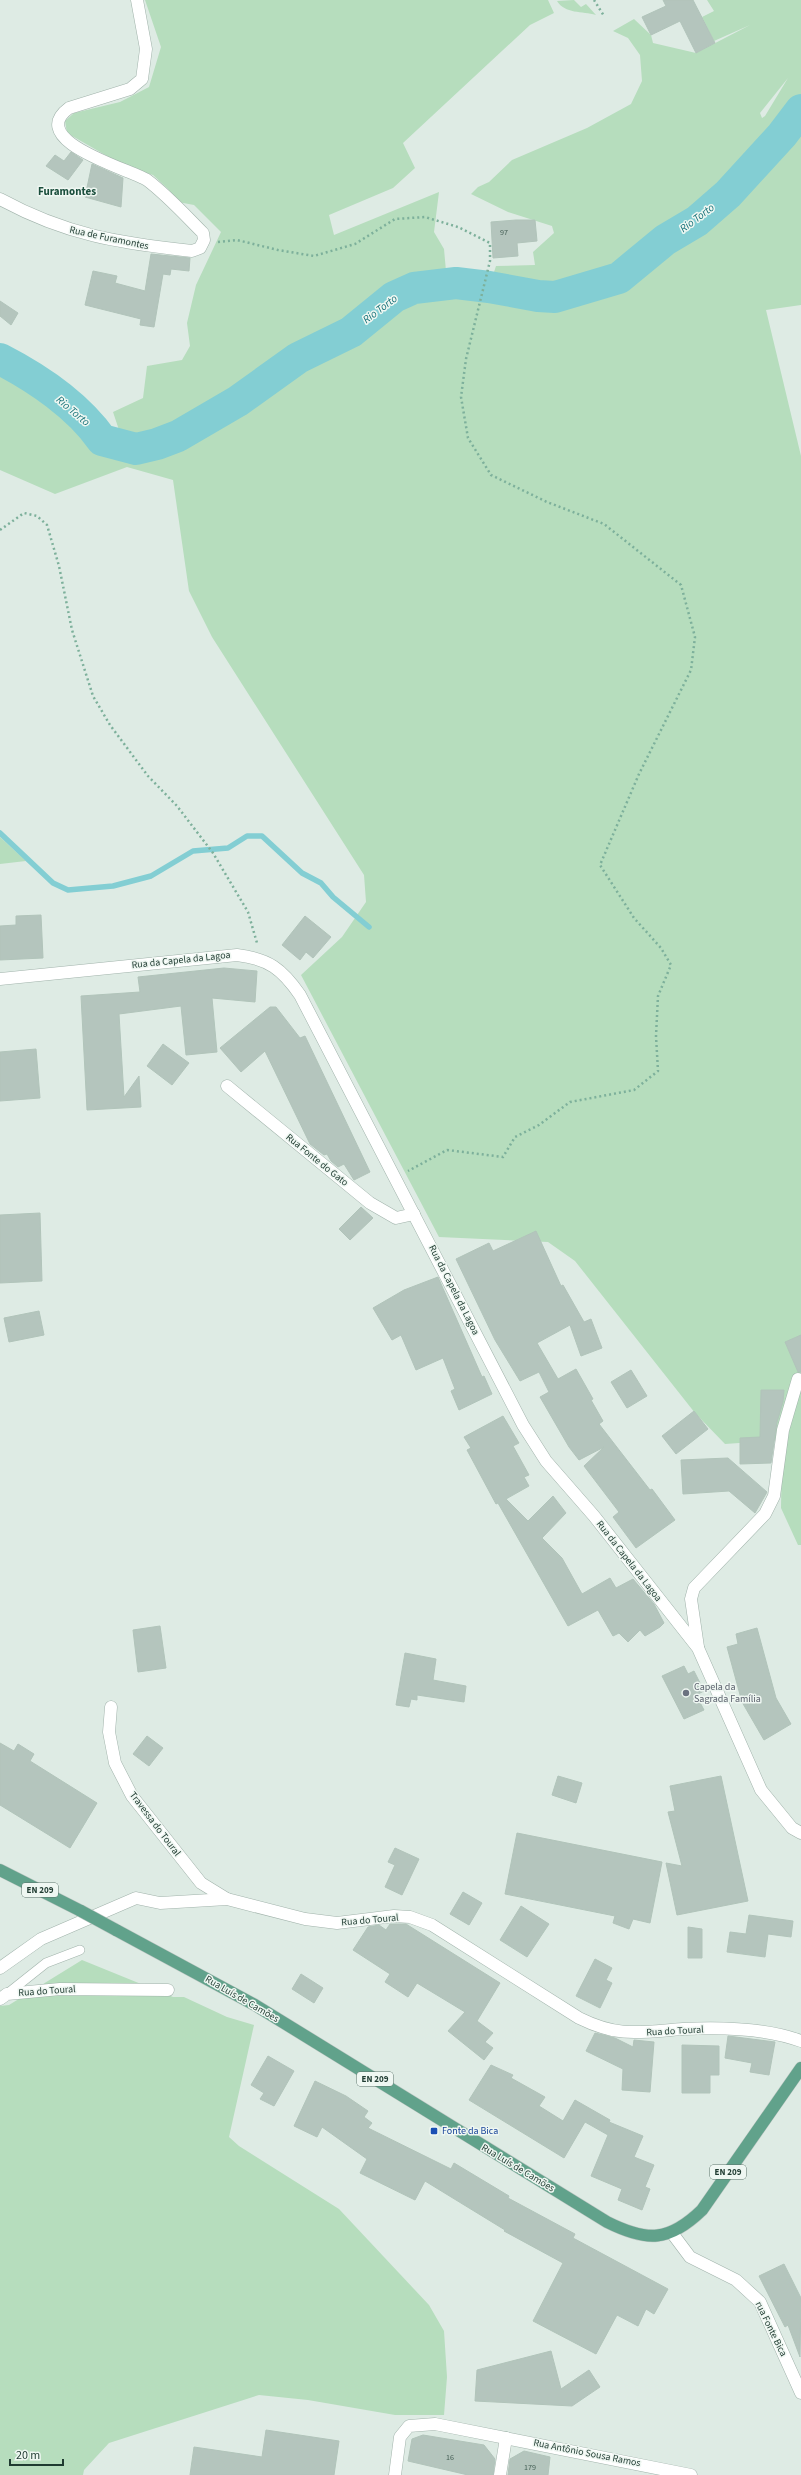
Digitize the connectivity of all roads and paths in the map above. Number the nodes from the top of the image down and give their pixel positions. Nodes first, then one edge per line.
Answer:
1 (137, 0) edge
2 (594, 0) edge
3 (604, 16) dead end
4 (0, 198) edge
5 (202, 244) junction
6 (0, 530) edge
7 (258, 958) junction
8 (0, 979) edge
9 (227, 1086) dead end
10 (395, 1178) junction
11 (414, 1214) junction
12 (798, 1379) dead end
13 (698, 1648) junction
14 (111, 1707) dead end
15 (801, 1833) edge
16 (0, 1870) edge
17 (227, 1899) junction
18 (80, 1950) dead end
19 (0, 1968) edge
20 (168, 1990) dead end
21 (4, 1996) edge
22 (801, 2041) edge
23 (801, 2068) edge
24 (672, 2233) junction
25 (801, 2393) edge
26 (506, 2438) junction
27 (657, 2471) edge
28 (395, 2475) edge
29 (500, 2475) edge
30 (691, 2475) edge

1 - 5 street
2 - 3 path
4 - 5 street, Rua de Furamontes
5 - 10 path
6 - 7 path
7 - 8 street, Rua da Capela da Lagoa
7 - 10 street, Rua da Capela da Lagoa
9 - 11 street, Rua Fonte do Gato
10 - 11 street, Rua da Capela da Lagoa
11 - 13 street, Rua da Capela da Lagoa
12 - 13 street
13 - 15 street, Rua da Capela da Lagoa
14 - 17 street, Travessa do Toural
16 - 24 main road, Rua Luís de Camões / EN 209, bridge
17 - 19 street, Rua do Toural
17 - 22 street, Rua do Toural
18 - 21 lane
20 - 21 street, Rua do Toural
23 - 24 main road, Rua Luís de Camões / EN 209
24 - 25 street, rua Fonte Bica
26 - 27 street, Rua Antônio Sousa Ramos
26 - 28 street, Rua Antônio Sousa Ramos
26 - 29 street
27 - 30 street, Rua Antônio Sousa Ramos

